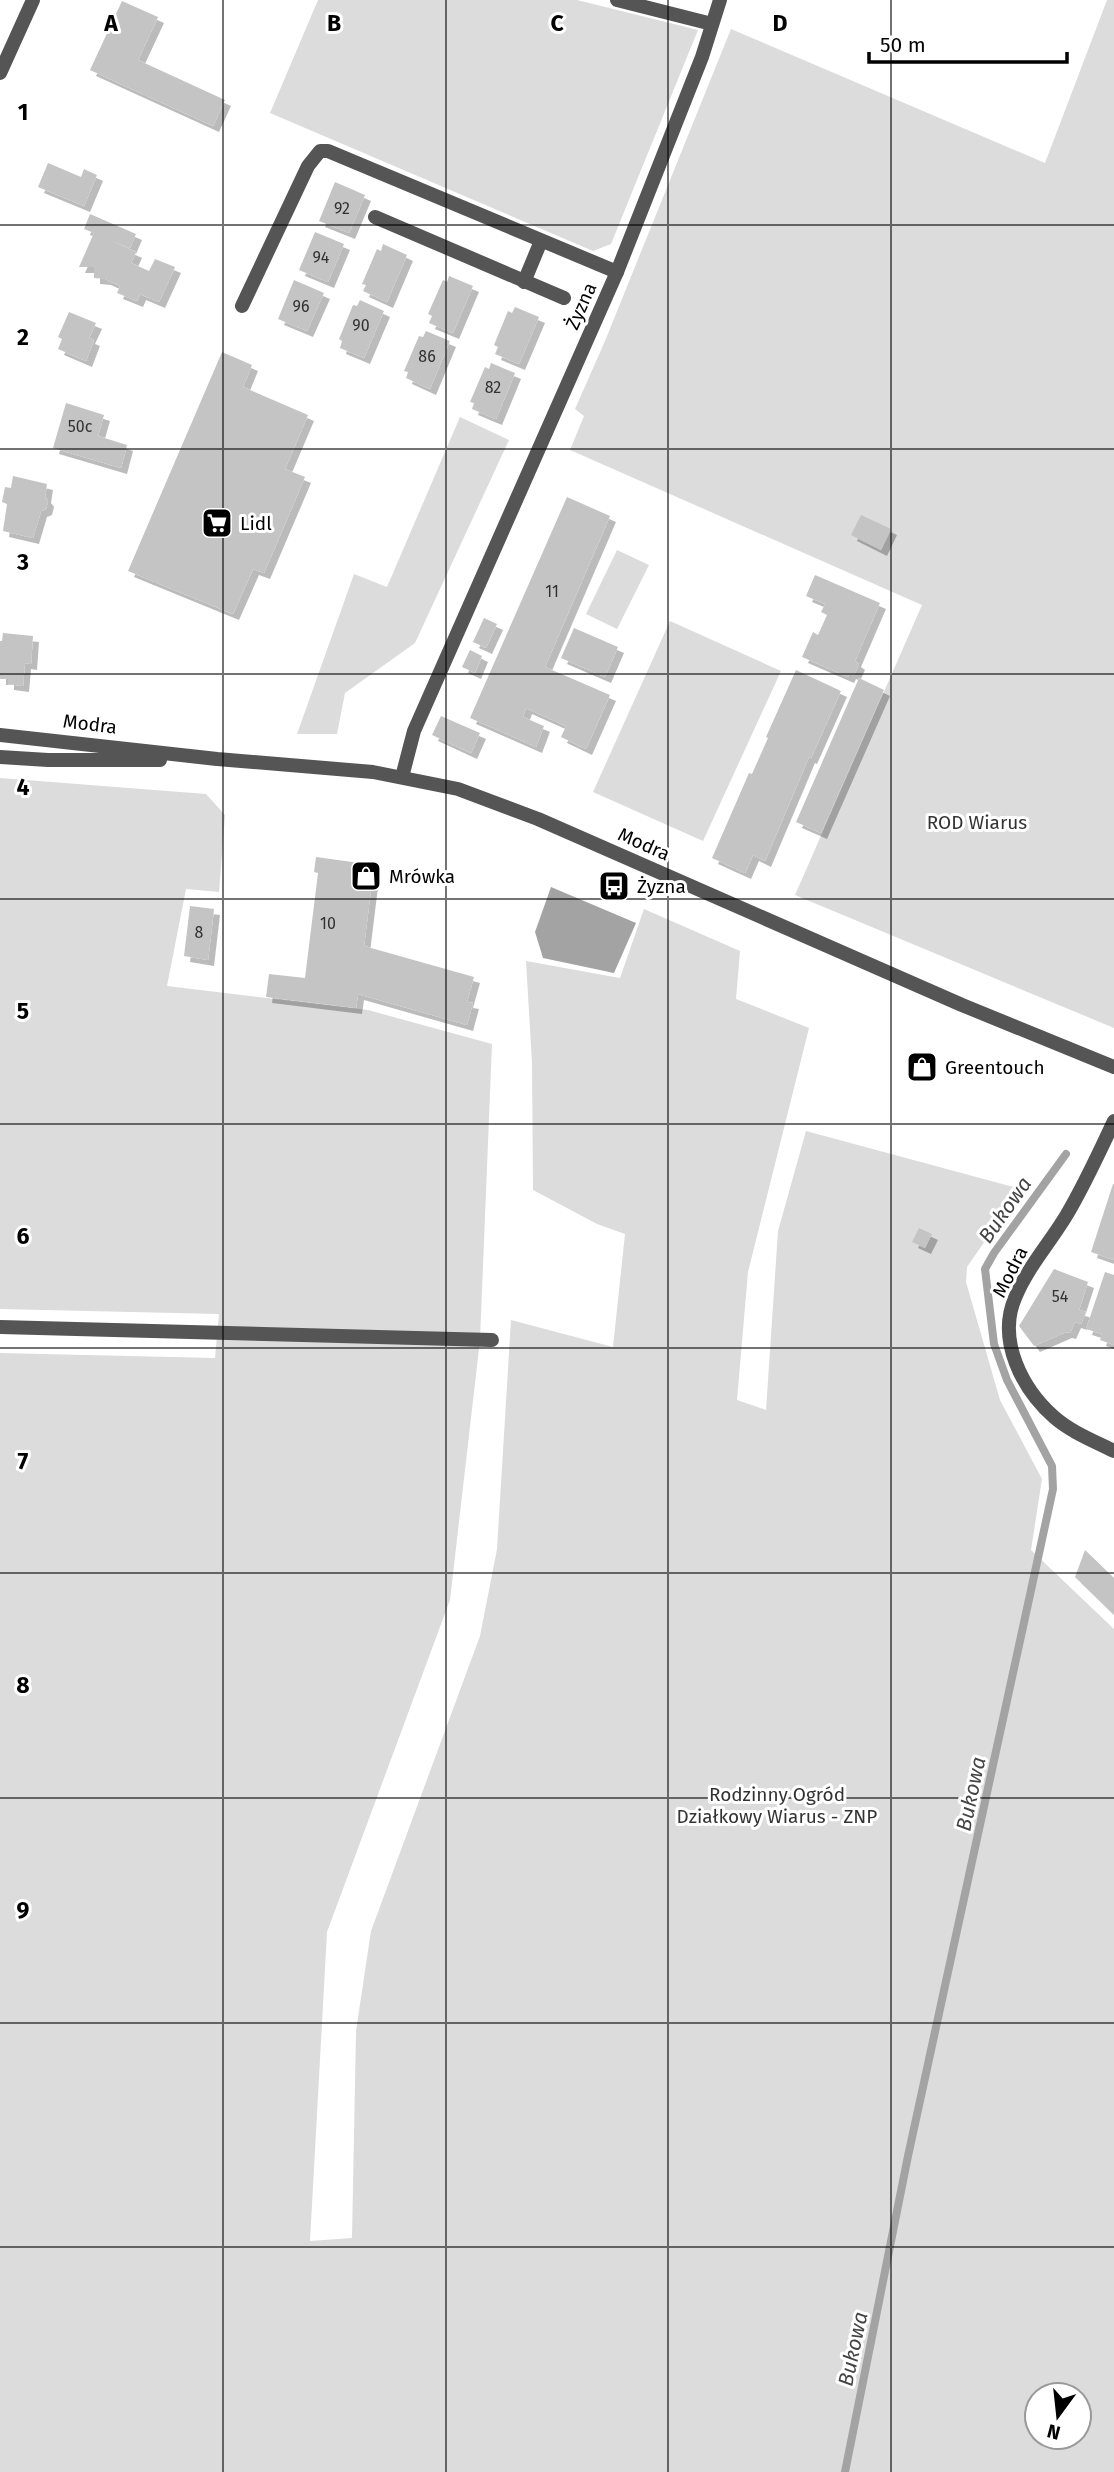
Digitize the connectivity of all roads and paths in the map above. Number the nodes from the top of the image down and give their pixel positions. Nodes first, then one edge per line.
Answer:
1 (33, 0) edge
2 (617, 0) edge
3 (720, 0) edge
4 (712, 24) junction
5 (0, 73) edge
6 (375, 217) dead end
7 (541, 241) junction
8 (617, 272) junction
9 (524, 282) junction
10 (564, 298) dead end
11 (242, 306) dead end
12 (0, 735) edge
13 (0, 757) edge
14 (217, 759) junction
15 (402, 776) junction
16 (1114, 1067) edge
17 (1114, 1121) edge
18 (0, 1327) edge
19 (492, 1340) dead end
20 (1114, 1451) edge

1 - 5 street
2 - 4 street
3 - 4 street, Żyzna
4 - 8 street, Żyzna
6 - 9 street
7 - 8 street
7 - 9 street
7 - 11 street
8 - 15 street, Żyzna
9 - 10 street
12 - 14 street, Modra
13 - 14 street, Modra
14 - 15 street, Modra
15 - 16 street, Modra
17 - 20 street, Modra
18 - 19 street

